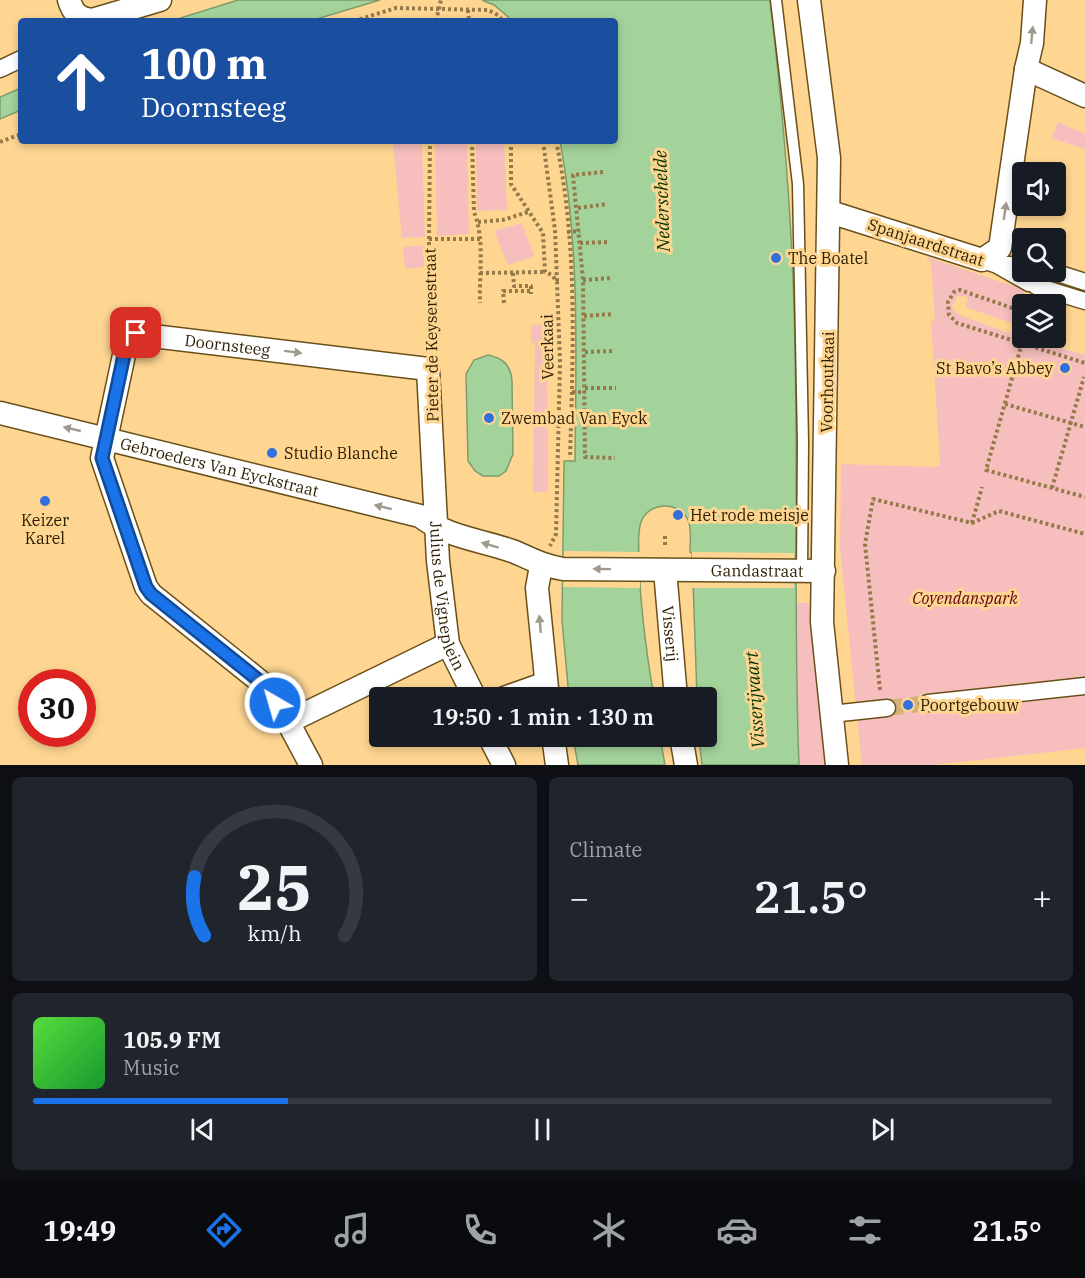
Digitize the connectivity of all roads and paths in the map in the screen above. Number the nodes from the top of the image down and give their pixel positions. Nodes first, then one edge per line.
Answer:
1 (69, 0) edge
2 (160, 0) edge
3 (776, 0) edge
4 (809, 0) edge
5 (1035, 0) edge
6 (441, 1) edge
7 (440, 9) junction
8 (468, 10) junction
9 (84, 18) edge
10 (95, 18) edge
11 (364, 18) edge
12 (437, 18) edge
13 (469, 18) edge
14 (500, 18) edge
15 (18, 60) edge
16 (0, 69) edge
17 (1026, 69) junction
18 (1085, 96) edge
19 (18, 135) edge
20 (0, 142) edge
21 (430, 144) edge
22 (472, 144) edge
23 (511, 144) edge
24 (543, 144) edge
25 (557, 144) edge
26 (603, 172) dead end
27 (607, 204) dead end
28 (578, 208) junction
29 (528, 212) junction
30 (830, 212) junction
31 (478, 222) junction
32 (580, 231) junction
33 (567, 232) junction
34 (429, 239) junction
35 (480, 239) junction
36 (610, 242) dead end
37 (580, 243) junction
38 (990, 263) junction
39 (1012, 264) edge
40 (545, 272) junction
41 (480, 273) junction
42 (513, 273) junction
43 (1066, 276) edge
44 (612, 278) dead end
45 (583, 280) junction
46 (557, 282) junction
47 (1085, 282) edge
48 (1085, 301) edge
49 (480, 303) dead end
50 (504, 303) dead end
51 (1012, 308) edge
52 (614, 314) dead end
53 (584, 316) junction
54 (1012, 340) edge
55 (1021, 348) edge
56 (1038, 348) edge
57 (615, 351) dead end
58 (585, 352) junction
59 (1085, 363) edge
60 (428, 369) junction
61 (1084, 376) edge
62 (616, 388) dead end
63 (585, 390) junction
64 (572, 392) junction
65 (1005, 404) junction
66 (0, 413) edge
67 (1071, 423) junction
68 (586, 424) junction
69 (615, 425) dead end
70 (1085, 427) edge
71 (105, 437) junction
72 (570, 458) dead end
73 (615, 458) dead end
74 (982, 487) dead end
75 (1052, 488) junction
76 (1085, 497) edge
77 (972, 523) junction
78 (436, 529) junction
79 (1085, 534) edge
80 (552, 567) junction
81 (665, 570) junction
82 (807, 571) junction
83 (448, 644) junction
84 (1085, 686) edge
85 (470, 687) edge
86 (547, 687) edge
87 (675, 687) edge
88 (928, 703) tunnel mouth
89 (885, 708) joint
90 (831, 714) junction
91 (288, 722) junction
92 (495, 747) edge
93 (555, 747) edge
94 (683, 747) edge
95 (311, 765) edge
96 (504, 765) edge
97 (557, 765) edge
98 (686, 765) edge
99 (837, 765) edge

1 - 9 street
2 - 10 street
3 - 82 lane
4 - 30 street, Voorhoutkaai
17 -> 5 street
6 - 7 path
7 - 8 path
7 - 11 path
7 - 12 path
8 - 13 path
8 - 14 path
15 - 16 street
17 - 18 street
38 -> 17 street
19 - 20 path
21 - 34 path, Pieter de Keyserestraat
22 - 31 path
23 - 29 path
24 - 46 path, Veerkaai
25 - 33 path
26 - 28 path
27 - 28 path
28 - 32 path
29 - 31 path
29 - 40 path
30 - 38 street, Spanjaardstraat
30 - 82 street, Voorhoutkaai
31 - 35 path
32 - 33 path
32 - 37 path
33 - 64 path
34 - 35 path
34 - 60 path, Pieter de Keyserestraat
35 - 41 path
36 - 37 path
37 - 45 path
38 - 39 street, Spanjaardstraat
38 - 48 street
40 - 42 path
40 - 46 path
41 - 42 path
41 - 49 path
42 - 50 path
43 - 47 street
44 - 45 path
45 - 53 path
46 - 80 path, Veerkaai
51 - 54 path
52 - 53 path
53 - 58 path
55 - 65 path
56 - 59 path
57 - 58 path
58 - 63 path
71 -> 60 street, Doornsteeg
60 - 78 street, Pieter de Keyserestraat
61 - 67 path
62 - 63 path
63 - 64 path
63 - 68 path
64 - 72 path
65 - 67 path
65 - 75 path
71 -> 66 street, Gebroeders Van Eyckstraat
67 - 70 path
67 - 75 path
68 - 69 path
68 - 73 path
78 -> 71 street, Gebroeders Van Eyckstraat
71 - 91 street, Doornsteeg
74 - 77 path
75 - 76 path
77 - 79 path
77 - 89 path
80 -> 78 street, Julius de Vigneplein
78 - 83 street, Julius de Vigneplein
81 -> 80 street, Julius de Vigneplein
86 -> 80 street
81 - 82 street, Gandastraat
81 - 87 street, Visserij
82 - 90 street, Voorhoutkaai
83 - 85 street, Julius de Vigneplein
83 - 91 street
84 - 88 street
89 - 90 street
90 - 99 street, Voorhoutkaai
91 - 95 street, Doornsteeg
92 - 96 street
93 - 97 street
94 - 98 street

